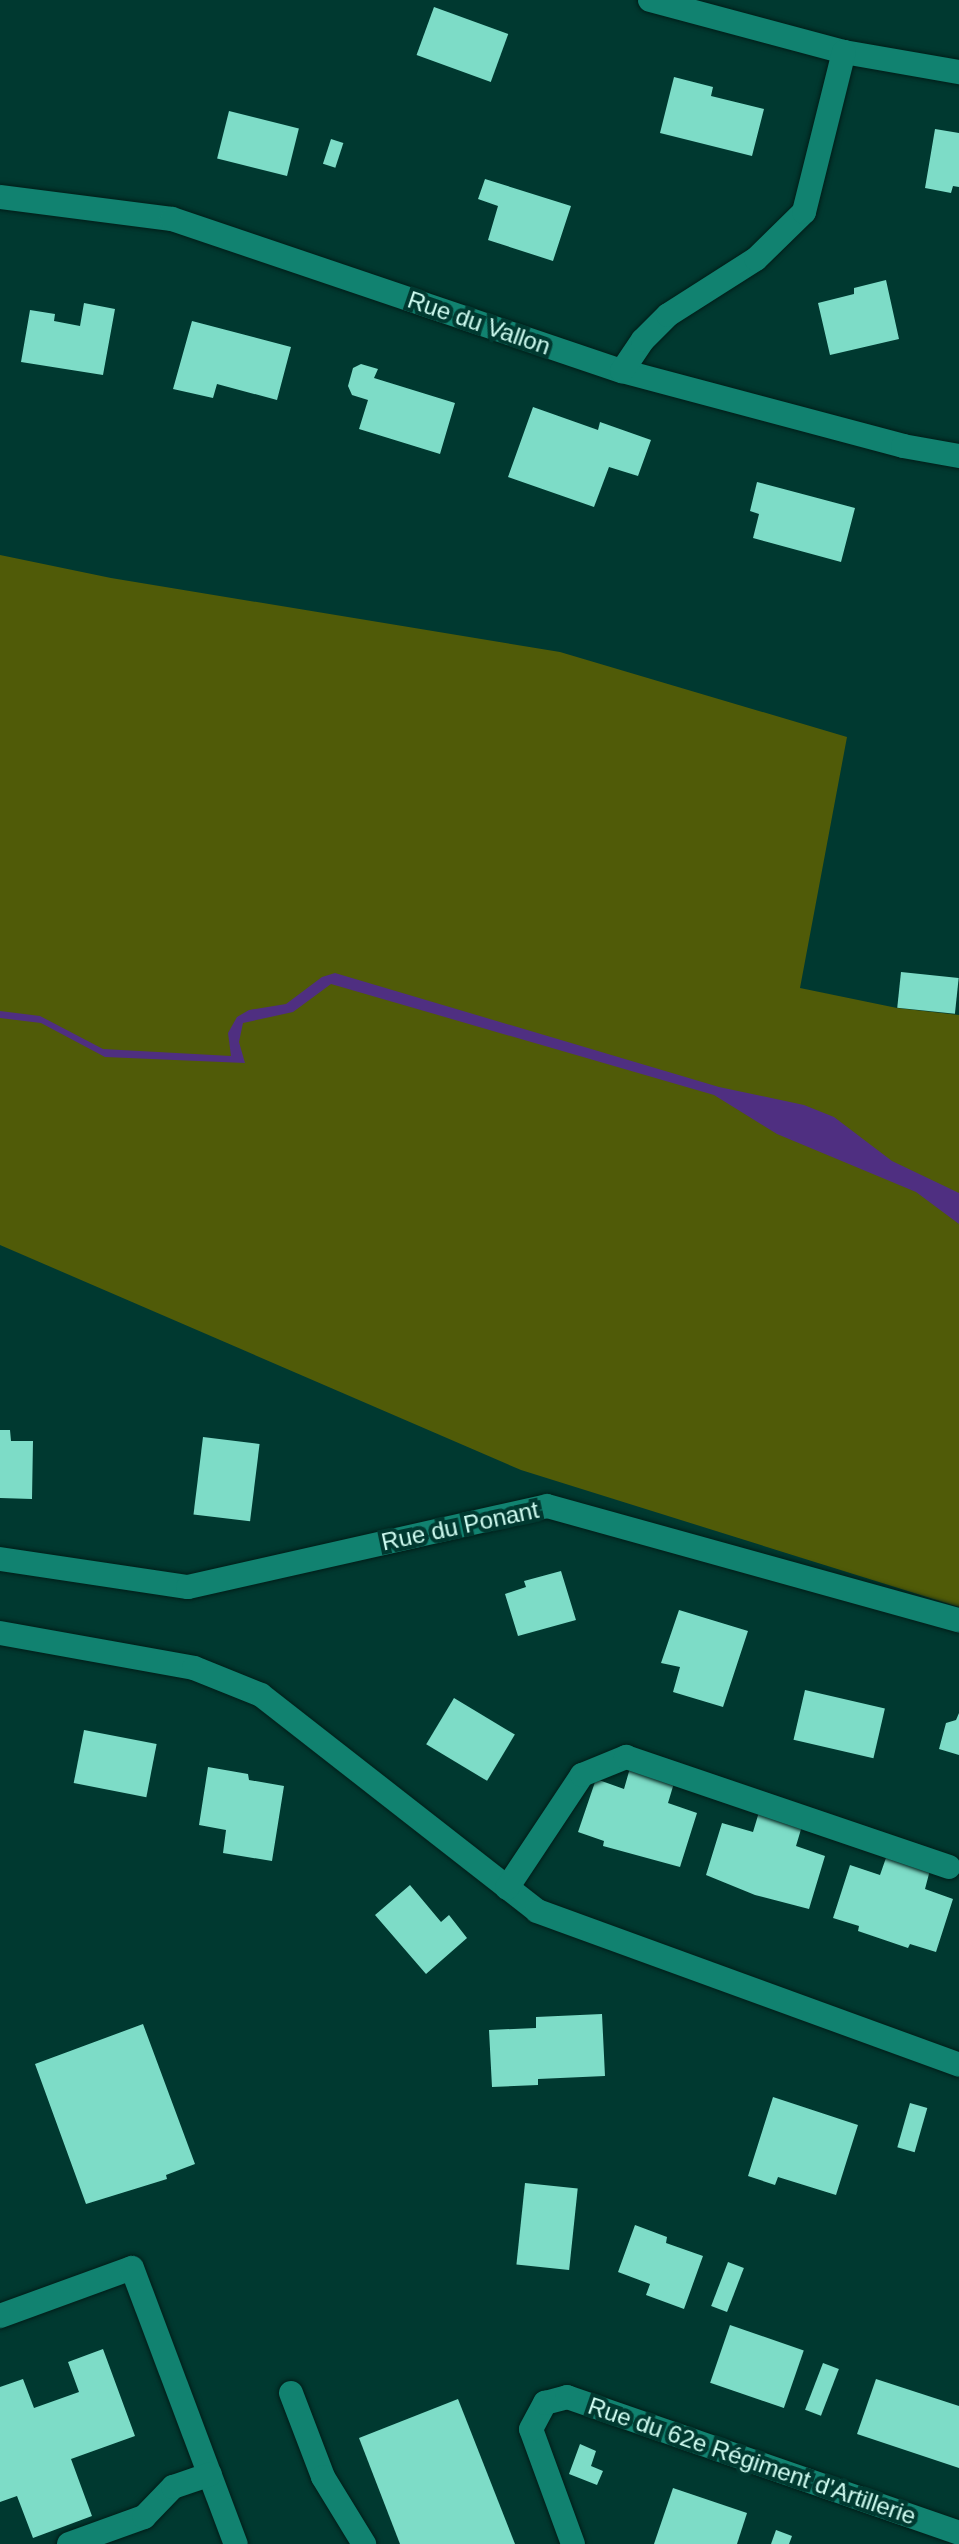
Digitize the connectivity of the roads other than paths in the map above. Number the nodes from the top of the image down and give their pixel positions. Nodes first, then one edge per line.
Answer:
1 (650, 0) edge
2 (844, 52) junction
3 (959, 72) edge
4 (0, 197) edge
5 (622, 371) junction
6 (959, 456) edge
7 (0, 1559) edge
8 (959, 1620) edge
9 (0, 1633) edge
10 (949, 1867) dead end
11 (507, 1888) junction
12 (959, 2065) edge
13 (0, 2316) edge
14 (291, 2393) dead end
15 (210, 2474) junction
16 (959, 2533) edge
17 (69, 2544) edge
18 (236, 2544) edge
19 (364, 2544) edge
20 (573, 2544) edge

1 - 2 street
2 - 3 street
2 - 5 street
4 - 5 street, Rue du Vallon
5 - 6 street, Rue du Vallon
7 - 8 street, Rue du Ponant
9 - 11 street
10 - 11 street
11 - 12 street
13 - 15 street
14 - 19 street
15 - 17 street
15 - 18 street
16 - 20 street, Rue du 62e Régiment d'Artillerie

